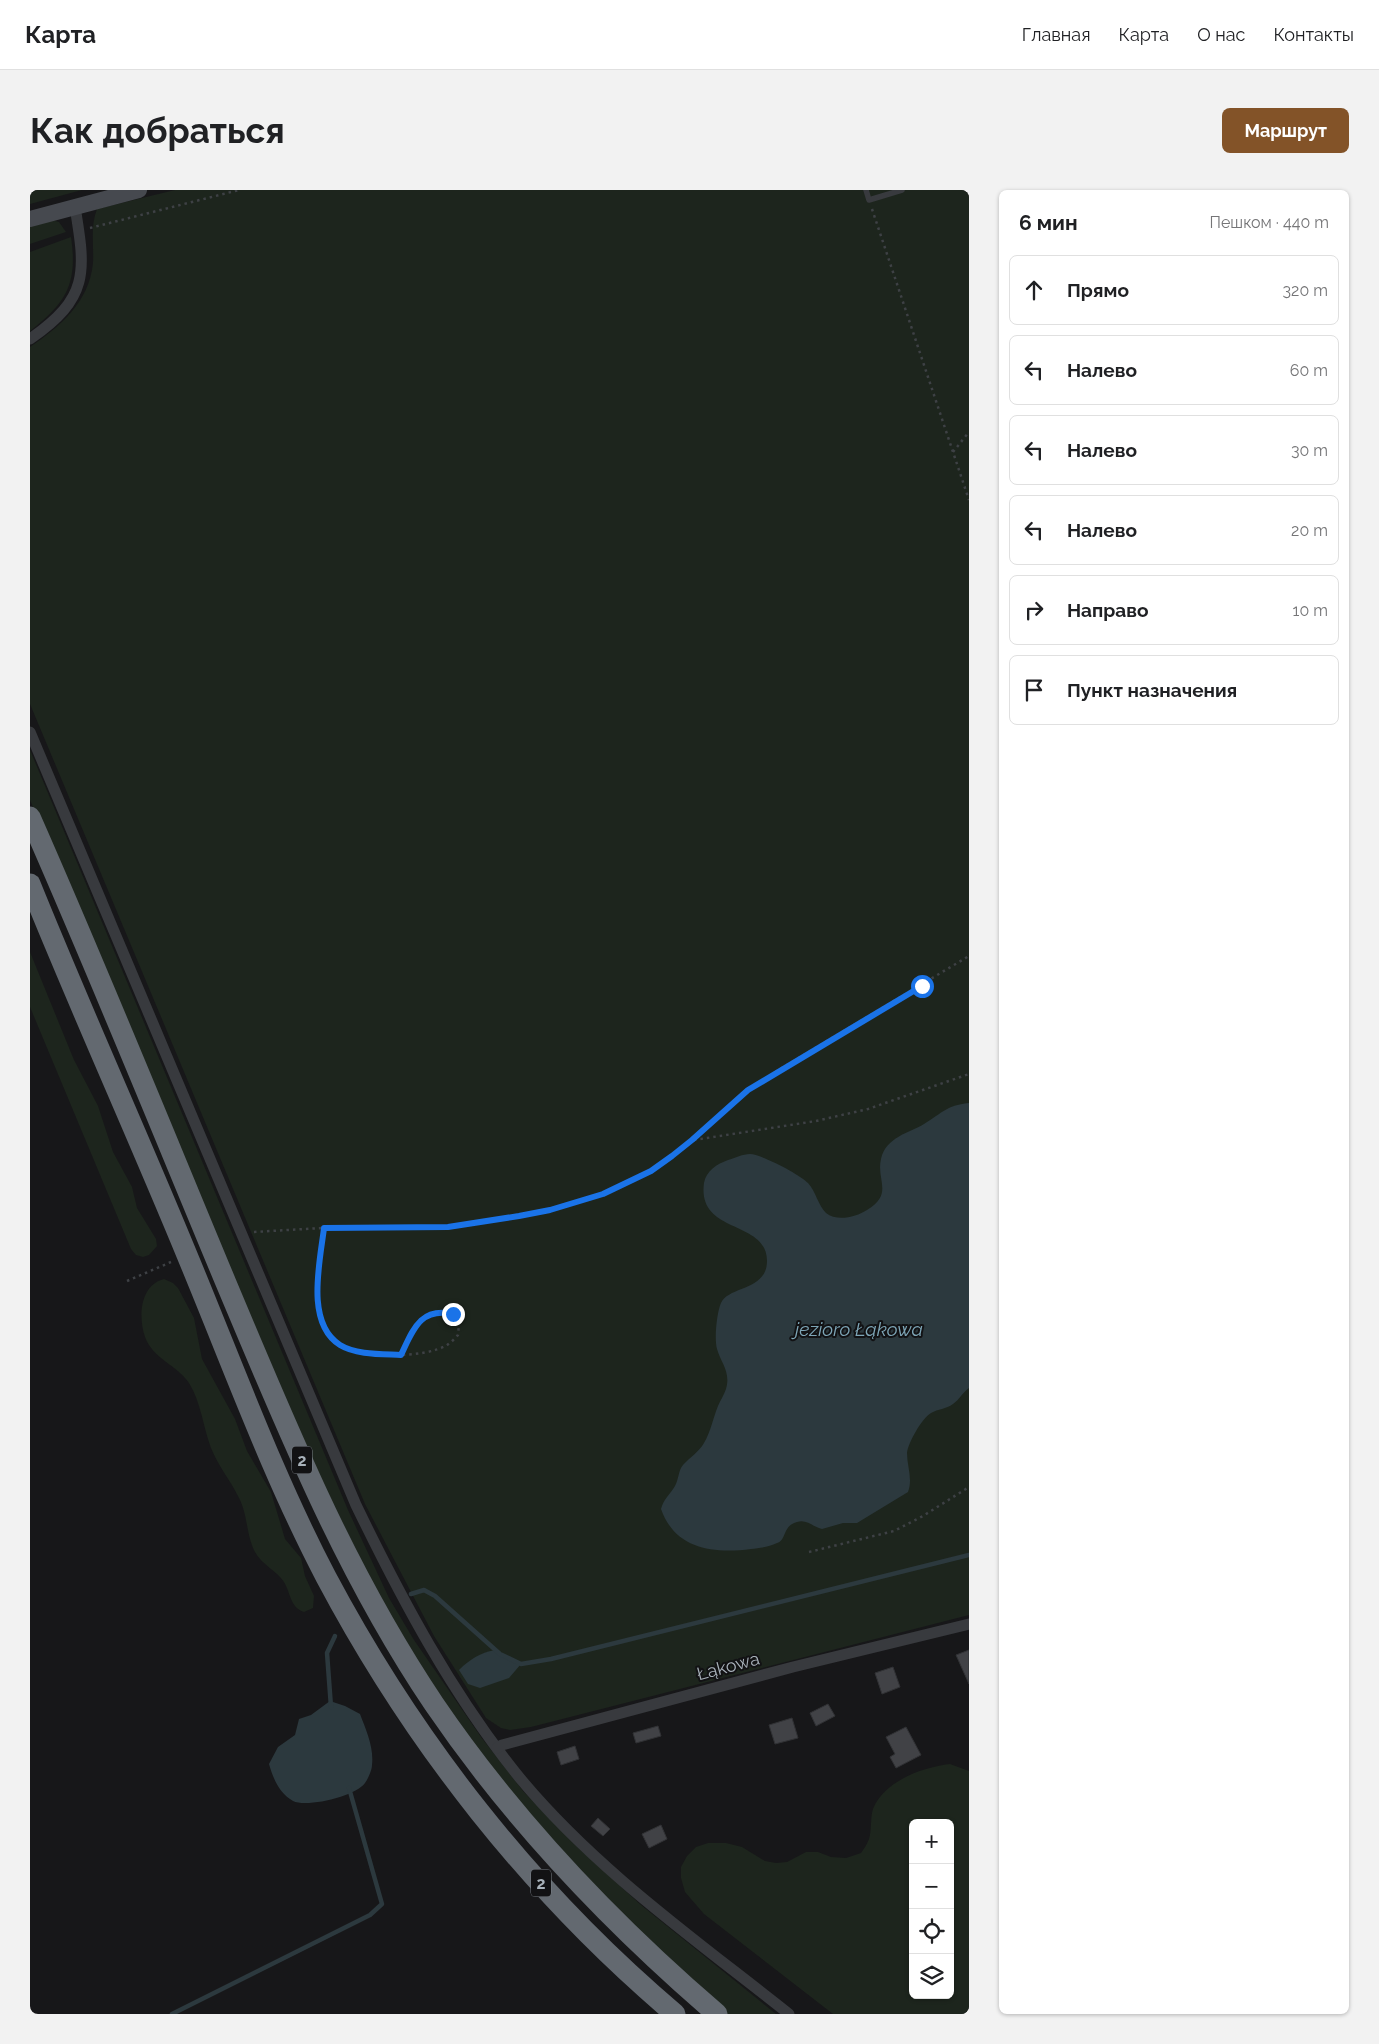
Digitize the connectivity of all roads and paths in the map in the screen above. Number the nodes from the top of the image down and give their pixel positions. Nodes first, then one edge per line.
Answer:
1 (139, 190) edge
2 (239, 190) edge
3 (866, 190) edge
4 (902, 190) edge
5 (869, 200) junction
6 (75, 207) junction
7 (30, 219) edge
8 (79, 231) junction
9 (30, 339) edge
10 (969, 432) edge
11 (953, 452) junction
12 (969, 500) edge
13 (30, 732) edge
14 (30, 817) edge
15 (30, 884) edge
16 (968, 958) edge
17 (969, 1074) edge
18 (692, 1140) junction
19 (324, 1228) junction
20 (240, 1233) junction
21 (187, 1255) junction
22 (127, 1281) dead end
23 (401, 1355) junction
24 (969, 1487) edge
25 (809, 1552) dead end
26 (969, 1624) edge
27 (497, 1748) junction
28 (675, 2014) edge
29 (717, 2014) edge
30 (789, 2014) edge

1 - 6 main road
2 - 8 path
3 - 5 lane
4 - 5 lane
5 - 11 path
6 - 7 main road
6 - 8 street
8 - 9 street
10 - 11 path
11 - 12 path
13 - 20 street
14 - 29 highway, 2
15 - 21 highway, 2
16 - 18 path
17 - 18 path
18 - 19 path
19 - 20 path
19 - 23 path
20 - 27 street
21 - 22 path
21 - 28 highway, 2
23 - 23 path
24 - 25 path
26 - 27 street, Łąkowa
27 - 30 street

